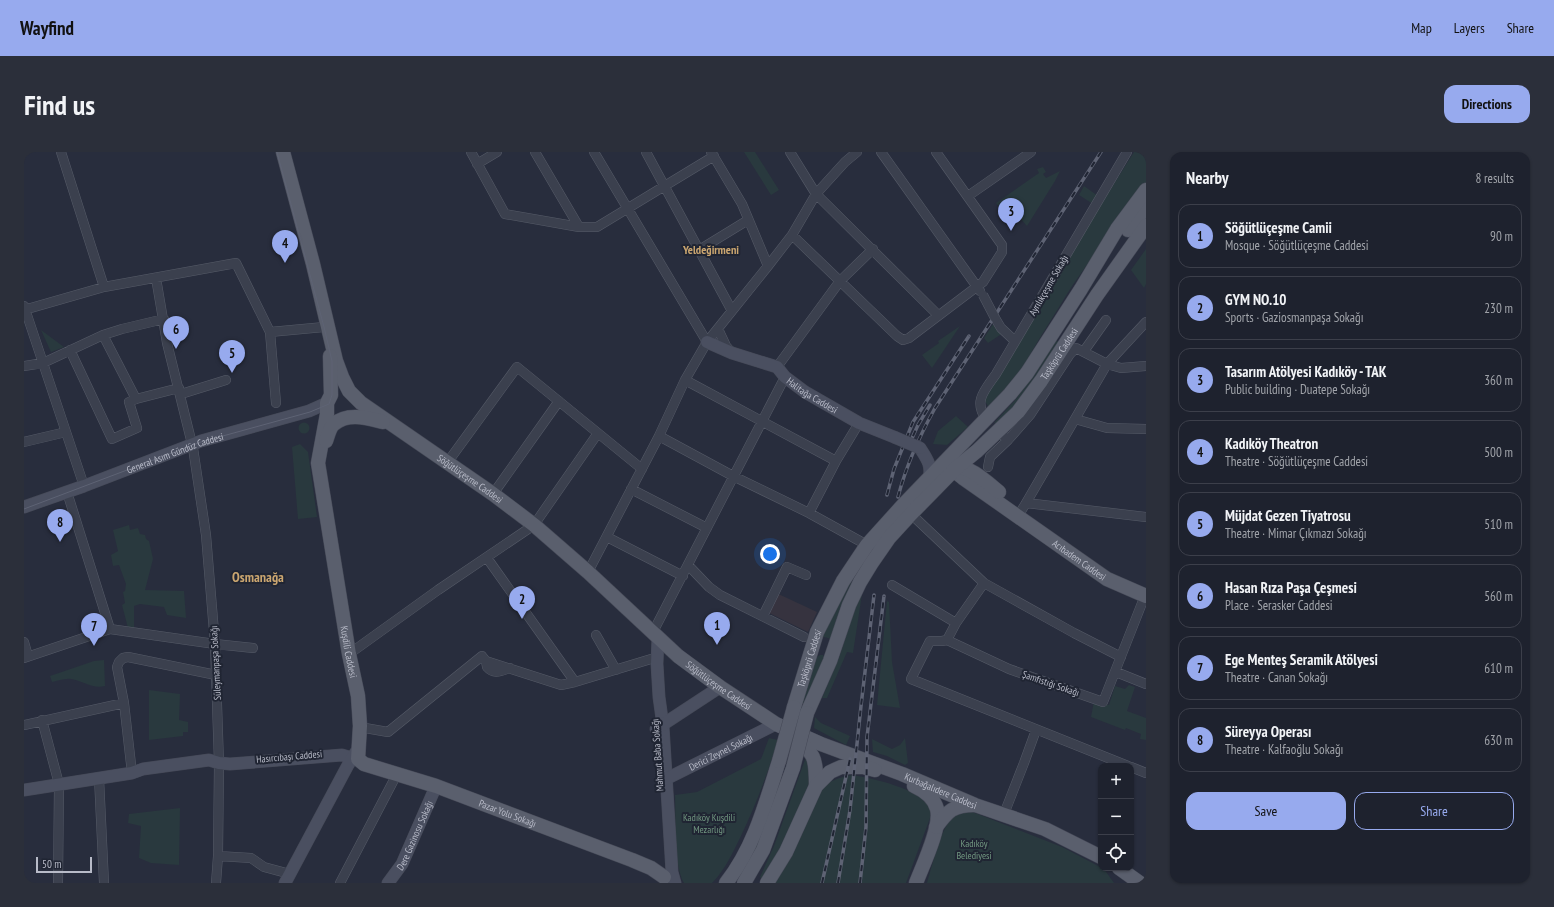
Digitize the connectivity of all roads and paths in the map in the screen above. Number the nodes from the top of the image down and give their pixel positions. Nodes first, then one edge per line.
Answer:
1 (62, 152) edge
2 (276, 152) edge
3 (283, 152) edge
4 (470, 152) edge
5 (497, 152) edge
6 (535, 152) edge
7 (594, 152) edge
8 (646, 152) edge
9 (790, 152) edge
10 (857, 152) edge
11 (881, 152) edge
12 (936, 152) edge
13 (1031, 152) edge
14 (1127, 152) edge
15 (712, 154) edge
16 (478, 164) junction
17 (665, 187) junction
18 (1146, 190) edge
19 (816, 194) junction
20 (968, 196) junction
21 (1146, 207) edge
22 (628, 209) junction
23 (748, 220) junction
24 (1141, 223) edge
25 (579, 227) junction
26 (792, 235) junction
27 (873, 249) junction
28 (699, 250) junction
29 (768, 266) junction
30 (156, 278) junction
31 (840, 281) junction
32 (104, 287) junction
33 (1081, 289) junction
34 (980, 291) junction
35 (24, 308) edge
36 (732, 311) junction
37 (938, 315) junction
38 (164, 319) junction
39 (1106, 320) dead end
40 (1146, 322) edge
41 (324, 327) junction
42 (718, 329) junction
43 (270, 332) junction
44 (103, 336) junction
45 (1015, 341) junction
46 (707, 342) junction
47 (70, 350) junction
48 (1084, 351) junction
49 (732, 353) junction
50 (43, 363) junction
51 (1107, 364) junction
52 (24, 366) edge
53 (1146, 366) edge
54 (777, 367) junction
55 (785, 377) junction
56 (226, 380) dead end
57 (685, 380) junction
58 (180, 391) junction
59 (136, 399) junction
60 (559, 401) junction
61 (276, 403) dead end
62 (327, 403) junction
63 (1075, 419) junction
64 (986, 420) junction
65 (762, 421) junction
66 (859, 423) junction
67 (391, 424) junction
68 (1146, 429) edge
69 (66, 432) junction
70 (598, 433) junction
71 (659, 436) junction
72 (1003, 436) junction
73 (24, 442) edge
74 (985, 443) junction
75 (192, 444) junction
76 (920, 448) junction
77 (836, 461) junction
78 (318, 463) junction
79 (447, 463) junction
80 (950, 465) junction
81 (642, 469) junction
82 (986, 474) junction
83 (733, 476) junction
84 (929, 479) junction
85 (84, 486) junction
86 (631, 489) junction
87 (67, 492) junction
88 (493, 494) junction
89 (24, 507) edge
90 (1022, 509) junction
91 (809, 513) junction
92 (911, 514) junction
93 (1146, 517) edge
94 (534, 525) junction
95 (707, 528) junction
96 (607, 536) junction
97 (867, 545) junction
98 (487, 558) junction
99 (688, 565) junction
100 (588, 572) junction
101 (806, 575) dead end
102 (682, 576) junction
103 (984, 583) junction
104 (892, 585) dead end
105 (1146, 594) edge
106 (763, 616) junction
107 (956, 623) junction
108 (110, 629) junction
109 (656, 634) junction
110 (596, 635) dead end
111 (804, 637) dead end
112 (947, 640) junction
113 (24, 642) edge
114 (215, 644) junction
115 (253, 648) dead end
116 (811, 652) junction
117 (349, 654) junction
118 (26, 657) edge
119 (1121, 657) junction
120 (651, 659) junction
121 (830, 661) junction
122 (616, 670) junction
123 (1116, 672) junction
124 (216, 675) junction
125 (575, 682) junction
126 (1146, 684) edge
127 (720, 687) junction
128 (124, 703) junction
129 (42, 720) junction
130 (24, 725) edge
131 (778, 725) junction
132 (365, 728) dead end
133 (659, 728) junction
134 (1036, 730) junction
135 (355, 754) junction
136 (219, 763) junction
137 (1120, 763) edge
138 (1134, 768) edge
139 (132, 773) junction
140 (1146, 773) edge
141 (397, 774) junction
142 (99, 778) junction
143 (666, 779) junction
144 (59, 784) junction
145 (436, 786) junction
146 (816, 786) junction
147 (24, 790) edge
148 (975, 805) junction
149 (1004, 814) junction
150 (936, 828) junction
151 (218, 856) junction
152 (1098, 856) edge
153 (1119, 871) edge
154 (1122, 871) edge
155 (288, 879) edge
156 (668, 882) edge
157 (726, 882) edge
158 (58, 883) edge
159 (104, 883) edge
160 (216, 883) edge
161 (340, 883) edge
162 (388, 883) edge
163 (744, 883) edge
164 (767, 883) edge
165 (916, 883) edge
166 (1124, 883) edge
167 (1140, 883) edge

1 - 32 street
2 - 41 main road
3 - 67 main road, Söğütlüçeşme Caddesi
4 - 16 street
5 - 16 street
6 - 25 street
7 - 22 street
8 - 17 street
9 - 19 street
10 - 19 street
11 - 34 street
12 - 20 street
13 - 20 street
14 - 45 street, Ayrılıkçeşme Sokağı
15 - 17 street
15 - 23 street
16 - 25 street
17 - 22 street
17 - 28 street
18 - 33 main road, Taşköprü Caddesi
19 - 26 street
19 - 27 street
20 - 34 street
21 - 24 main road
22 - 25 street
22 - 46 street
23 - 28 street
23 - 29 street
24 - 33 main road, Taşköprü Caddesi
24 - 72 main road, Taşköprü Caddesi
26 - 29 street
26 - 31 street
27 - 31 street
27 - 37 street
28 - 36 street
29 - 36 street
30 - 32 street
30 - 38 street, Süleymanpaşa Sokağı
30 - 43 street
31 - 37 street
31 - 54 street
32 - 35 street
33 - 64 main road, Taşköprü Caddesi
34 - 37 street
34 - 45 street, bridge
35 - 50 street
36 - 42 street
38 - 44 street
38 - 58 street, Süleymanpaşa Sokağı
39 - 48 street
40 - 51 street
41 - 43 street
41 - 62 main road
42 - 46 street
42 - 49 street
43 - 61 street
44 - 47 street
44 - 59 street
45 - 64 street, Ayrılıkçeşme Sokağı
46 - 49 street
46 - 57 street
47 - 50 street
47 - 59 street
48 - 51 street
48 - 72 street
49 - 54 street
50 - 52 street
50 - 69 street
51 - 53 street
51 - 63 street
54 - 55 street, Halitağa Caddesi
55 - 65 street
55 - 66 street, Halitağa Caddesi
56 - 58 street
57 - 65 street
57 - 71 street
58 - 59 street
58 - 75 street, Süleymanpaşa Sokağı
60 - 70 street
60 - 79 street
60 - 88 street
62 - 75 street, General Asım Gündüz Caddesi
62 - 78 main road, Kuşdili Caddesi
63 - 68 street
63 - 90 street
64 - 72 main road
64 - 80 main road, Taşköprü Caddesi
65 - 77 street
65 - 83 street
66 - 76 street, Halitağa Caddesi, bridge
66 - 77 street
67 - 78 main road
67 - 79 main road, Söğütlüçeşme Caddesi
69 - 73 street
69 - 85 street
70 - 81 street
70 - 94 street
71 - 81 street
71 - 83 street
72 - 74 main road, Taşköprü Caddesi
72 - 82 street
74 - 80 main road, Taşköprü Caddesi
74 - 82 main road
75 - 85 street, General Asım Gündüz Caddesi
75 - 114 street, Süleymanpaşa Sokağı
76 - 80 street, Halitağa Caddesi
76 - 84 street
77 - 91 street
78 - 117 main road, Kuşdili Caddesi
79 - 88 main road, Söğütlüçeşme Caddesi
80 - 82 main road, Acıbadem Caddesi
80 - 84 main road, Taşköprü Caddesi
80 - 90 main road, Acıbadem Caddesi
80 - 92 main road, Taşköprü Caddesi
81 - 86 street
82 - 90 main road, Acıbadem Caddesi
83 - 91 street
83 - 95 street
84 - 97 main road, Taşköprü Caddesi
85 - 87 street, General Asım Gündüz Caddesi
86 - 95 street
86 - 96 street
87 - 89 street, General Asım Gündüz Caddesi
87 - 108 street
88 - 94 main road, Söğütlüçeşme Caddesi
90 - 93 street
90 - 105 main road, Acıbadem Caddesi
91 - 97 street
92 - 103 street
92 - 121 main road, Taşköprü Caddesi
94 - 98 street
94 - 100 main road, Söğütlüçeşme Caddesi
95 - 99 street
96 - 100 street
96 - 102 street
97 - 116 main road, Taşköprü Caddesi
98 - 117 street
98 - 125 street
99 - 102 street
99 - 106 street
100 - 109 main road, Söğütlüçeşme Caddesi
101 - 106 street
102 - 109 street
103 - 107 street
103 - 119 street
104 - 107 street
105 - 119 street, Şamfıstığı Sokağı
106 - 111 street
107 - 112 street
108 - 114 street
108 - 118 street
109 - 120 street, Mahmut Baba Sokağı
109 - 127 main road, Söğütlüçeşme Caddesi
109 - 133 street, Mahmut Baba Sokağı
110 - 122 street
112 - 123 street, Şamfıstığı Sokağı
112 - 134 street
113 - 118 street
114 - 115 street
114 - 124 street, Süleymanpaşa Sokağı
116 - 121 main road
116 - 157 main road, Taşköprü Caddesi, bridge
117 - 135 main road, Kuşdili Caddesi
119 - 123 street, Şamfıstığı Sokağı
120 - 122 street
120 - 133 street, Mahmut Baba Sokağı
121 - 163 main road, Taşköprü Caddesi, bridge
122 - 125 street
123 - 126 street
124 - 128 street
124 - 136 street, Süleymanpaşa Sokağı
125 - 132 street
127 - 131 main road, Söğütlüçeşme Caddesi
127 - 133 street
128 - 129 street
128 - 139 street
129 - 130 street
129 - 144 street
131 - 143 street, Derici Zeynel Sokağı
131 - 146 main road
131 - 148 main road, Kurbağalıdere Caddesi
133 - 143 street, Mahmut Baba Sokağı
133 - 156 street, Mahmut Baba Sokağı
134 - 137 street
134 - 149 street
135 - 136 street, Hasırcıbaşı Caddesi
135 - 141 main road, Pazar Yolu Sokağı
135 - 155 street, Kuşdili Caddesi
136 - 139 street, Hasırcıbaşı Caddesi
136 - 151 street, Süleymanpaşa Sokağı
138 - 140 street
139 - 142 street, Hasırcıbaşı Caddesi
141 - 145 main road, Pazar Yolu Sokağı
141 - 161 street
142 - 144 street, Hasırcıbaşı Caddesi
142 - 159 street
143 - 156 street, Mahmut Baba Sokağı
144 - 147 street, Hasırcıbaşı Caddesi
144 - 158 street
145 - 156 main road, Pazar Yolu Sokağı
145 - 162 street, Dere Gazinosu Sokağı
146 - 150 main road
146 - 164 main road
148 - 149 main road, Kurbağalıdere Caddesi
148 - 150 main road
149 - 152 main road, Kurbağalıdere Caddesi
150 - 165 main road
151 - 155 street
151 - 160 street, Süleymanpaşa Sokağı
153 - 166 main road
154 - 167 main road

